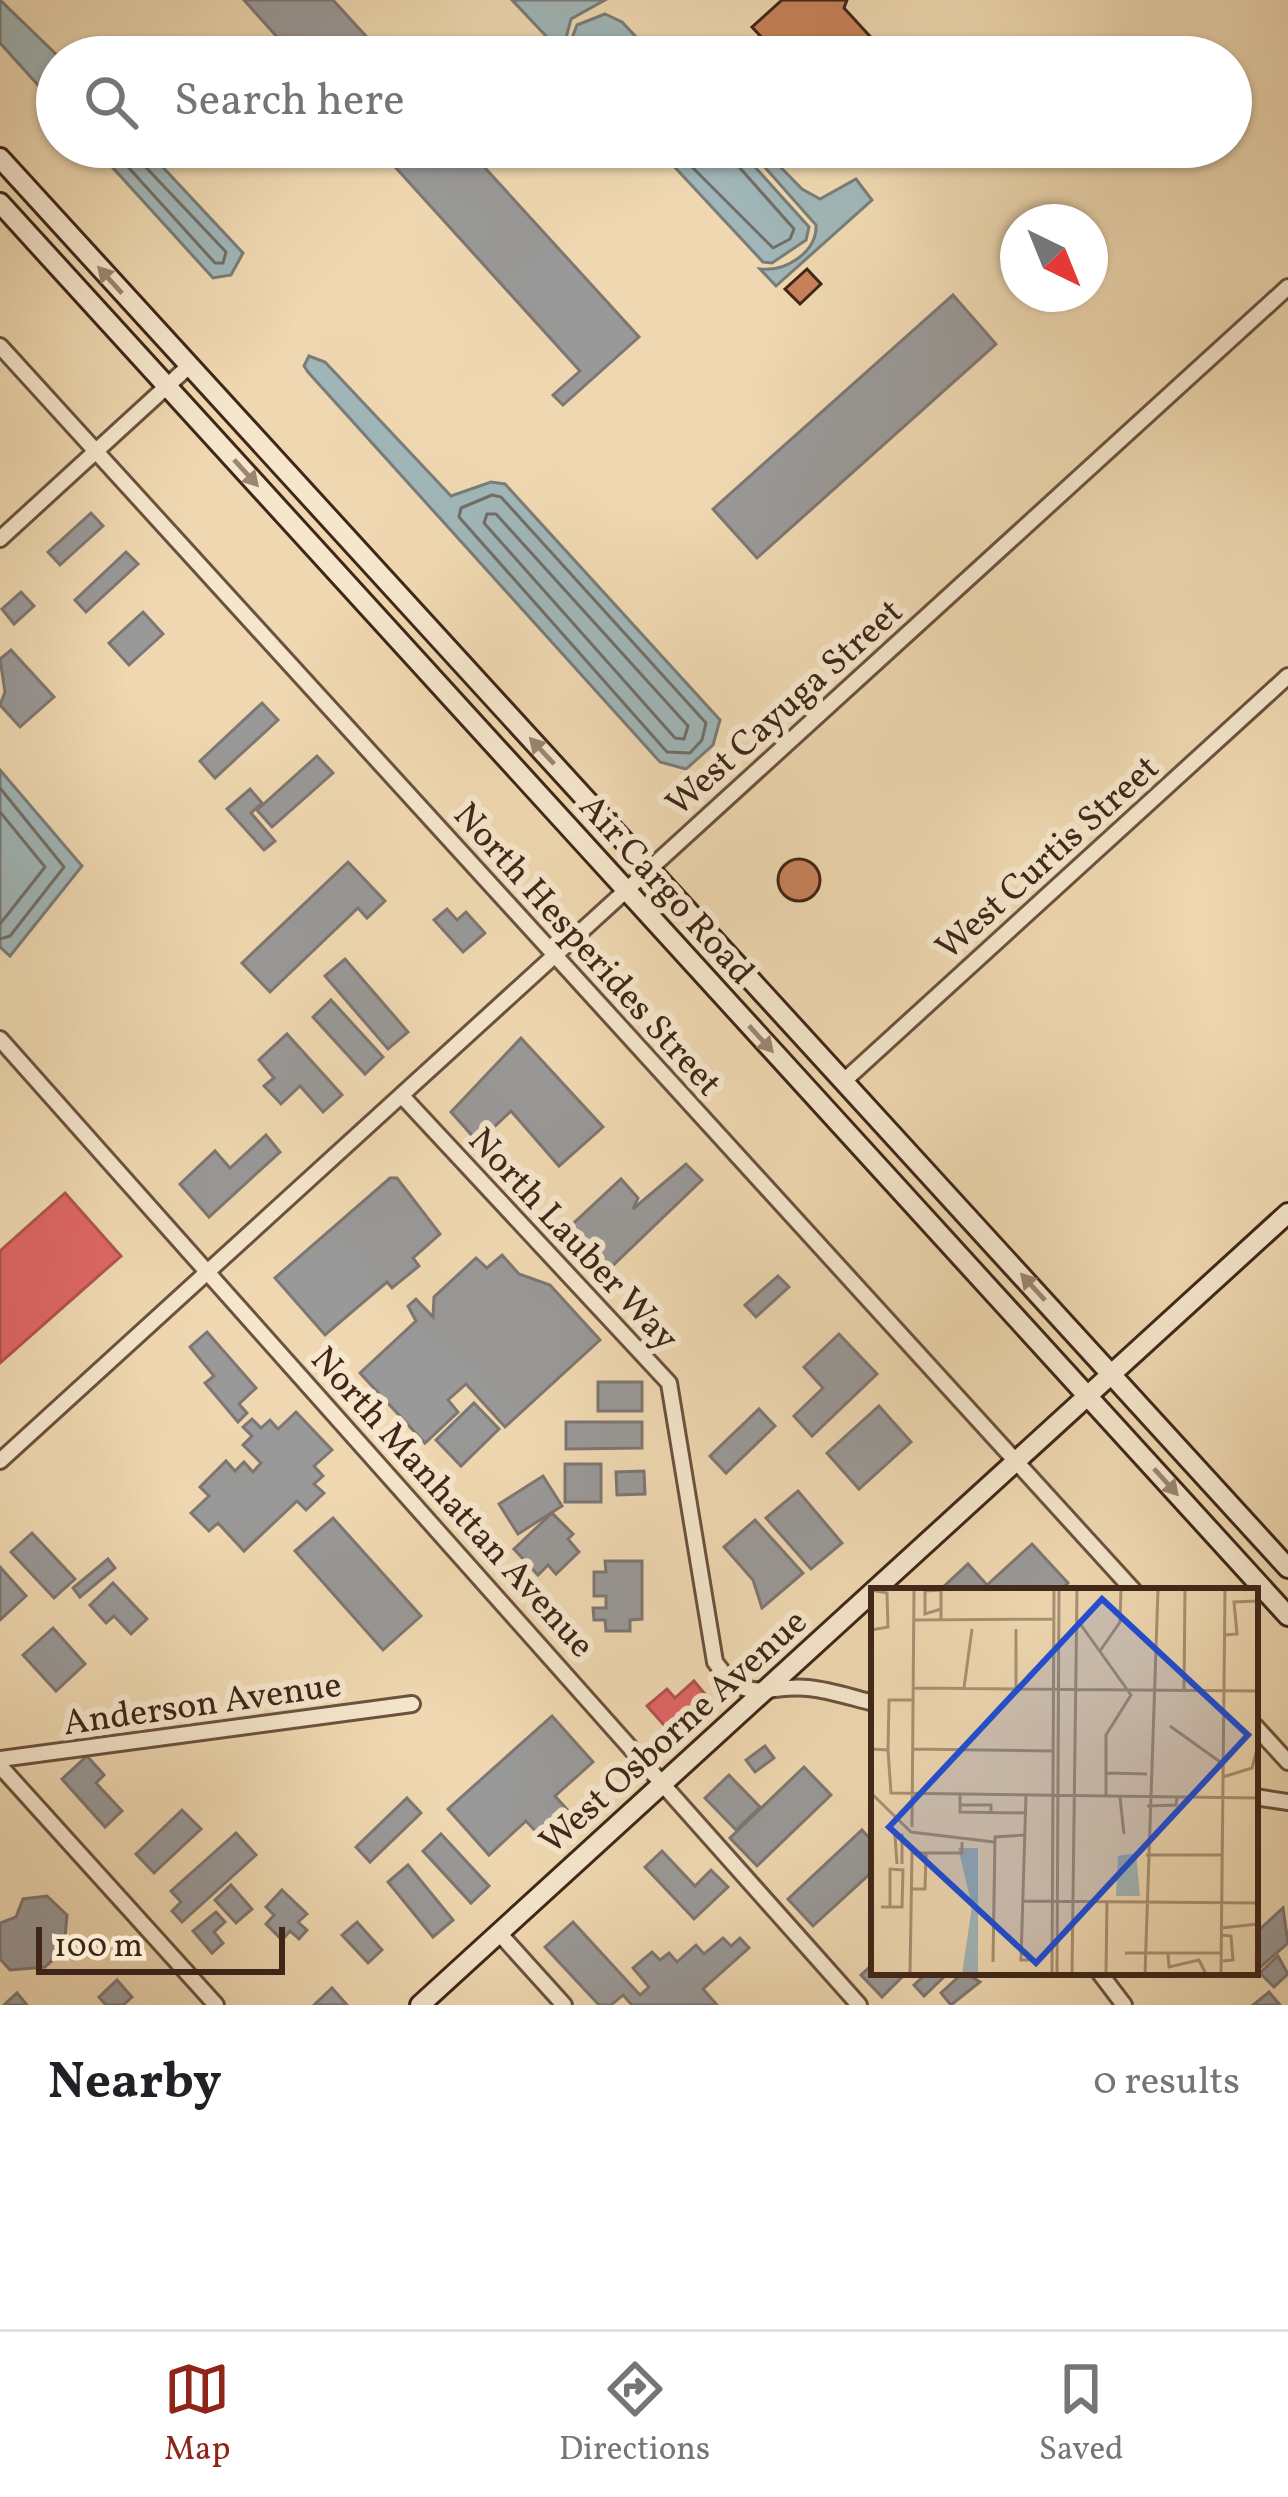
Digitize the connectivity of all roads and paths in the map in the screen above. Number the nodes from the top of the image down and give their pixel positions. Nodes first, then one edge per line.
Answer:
1 (0, 158) edge
2 (0, 203) edge
3 (1288, 287) edge
4 (0, 346) edge
5 (189, 367) junction
6 (167, 386) junction
7 (97, 450) junction
8 (0, 538) edge
9 (1288, 676) edge
10 (650, 868) junction
11 (625, 891) junction
12 (554, 956) junction
13 (0, 1039) edge
14 (845, 1080) junction
15 (401, 1096) junction
16 (1288, 1214) edge
17 (209, 1272) junction
18 (1111, 1374) junction
19 (1087, 1396) junction
20 (1016, 1460) junction
21 (0, 1461) edge
22 (1288, 1568) edge
23 (876, 1588) edge
24 (1131, 1588) edge
25 (871, 1593) edge
26 (1288, 1616) edge
27 (760, 1694) junction
28 (871, 1702) edge
29 (412, 1704) dead end
30 (1258, 1729) edge
31 (0, 1762) edge
32 (1288, 1762) edge
33 (664, 1781) junction
34 (1258, 1797) edge
35 (1288, 1802) edge
36 (499, 1933) junction
37 (1102, 1975) edge
38 (217, 2005) edge
39 (420, 2005) edge
40 (565, 2005) edge
41 (859, 2005) edge
42 (1124, 2005) edge

5 -> 1 street, Air Cargo Road
2 - 6 street, Air Cargo Road
3 - 10 street, West Cayuga Street
4 - 7 street, North Hesperides Street
5 - 6 street
10 -> 5 street, Air Cargo Road
6 - 7 street
6 -> 11 street, Air Cargo Road
7 - 8 street
7 - 12 street, North Hesperides Street
9 - 14 street, West Curtis Street
10 - 11 street, West Cayuga Street
10 - 14 street, Air Cargo Road
11 - 12 street, West Cayuga Street
11 -> 19 street, Air Cargo Road
12 - 15 street, West Cayuga Street
12 - 20 street, North Hesperides Street
13 - 17 street, North Manhattan Avenue
18 -> 14 street, Air Cargo Road
15 - 17 street, West Cayuga Street
15 - 27 street, North Lauber Way
16 - 18 street, West Osborne Avenue
17 - 21 street, West Cayuga Street
17 - 33 street, North Manhattan Avenue
18 - 19 street, West Osborne Avenue
18 - 22 street, Air Cargo Road
19 - 20 street, West Osborne Avenue
19 -> 26 street, Air Cargo Road
20 - 23 street, West Osborne Avenue
20 - 24 street, North Hesperides Street
25 - 27 street, West Osborne Avenue
27 - 28 street
27 - 33 street, West Osborne Avenue
29 - 31 street, Anderson Avenue
30 - 32 street
31 - 38 street
33 - 36 street, West Osborne Avenue
33 - 41 street, North Manhattan Avenue
34 - 35 street
36 - 39 street, West Osborne Avenue
36 - 40 street
37 - 42 street

